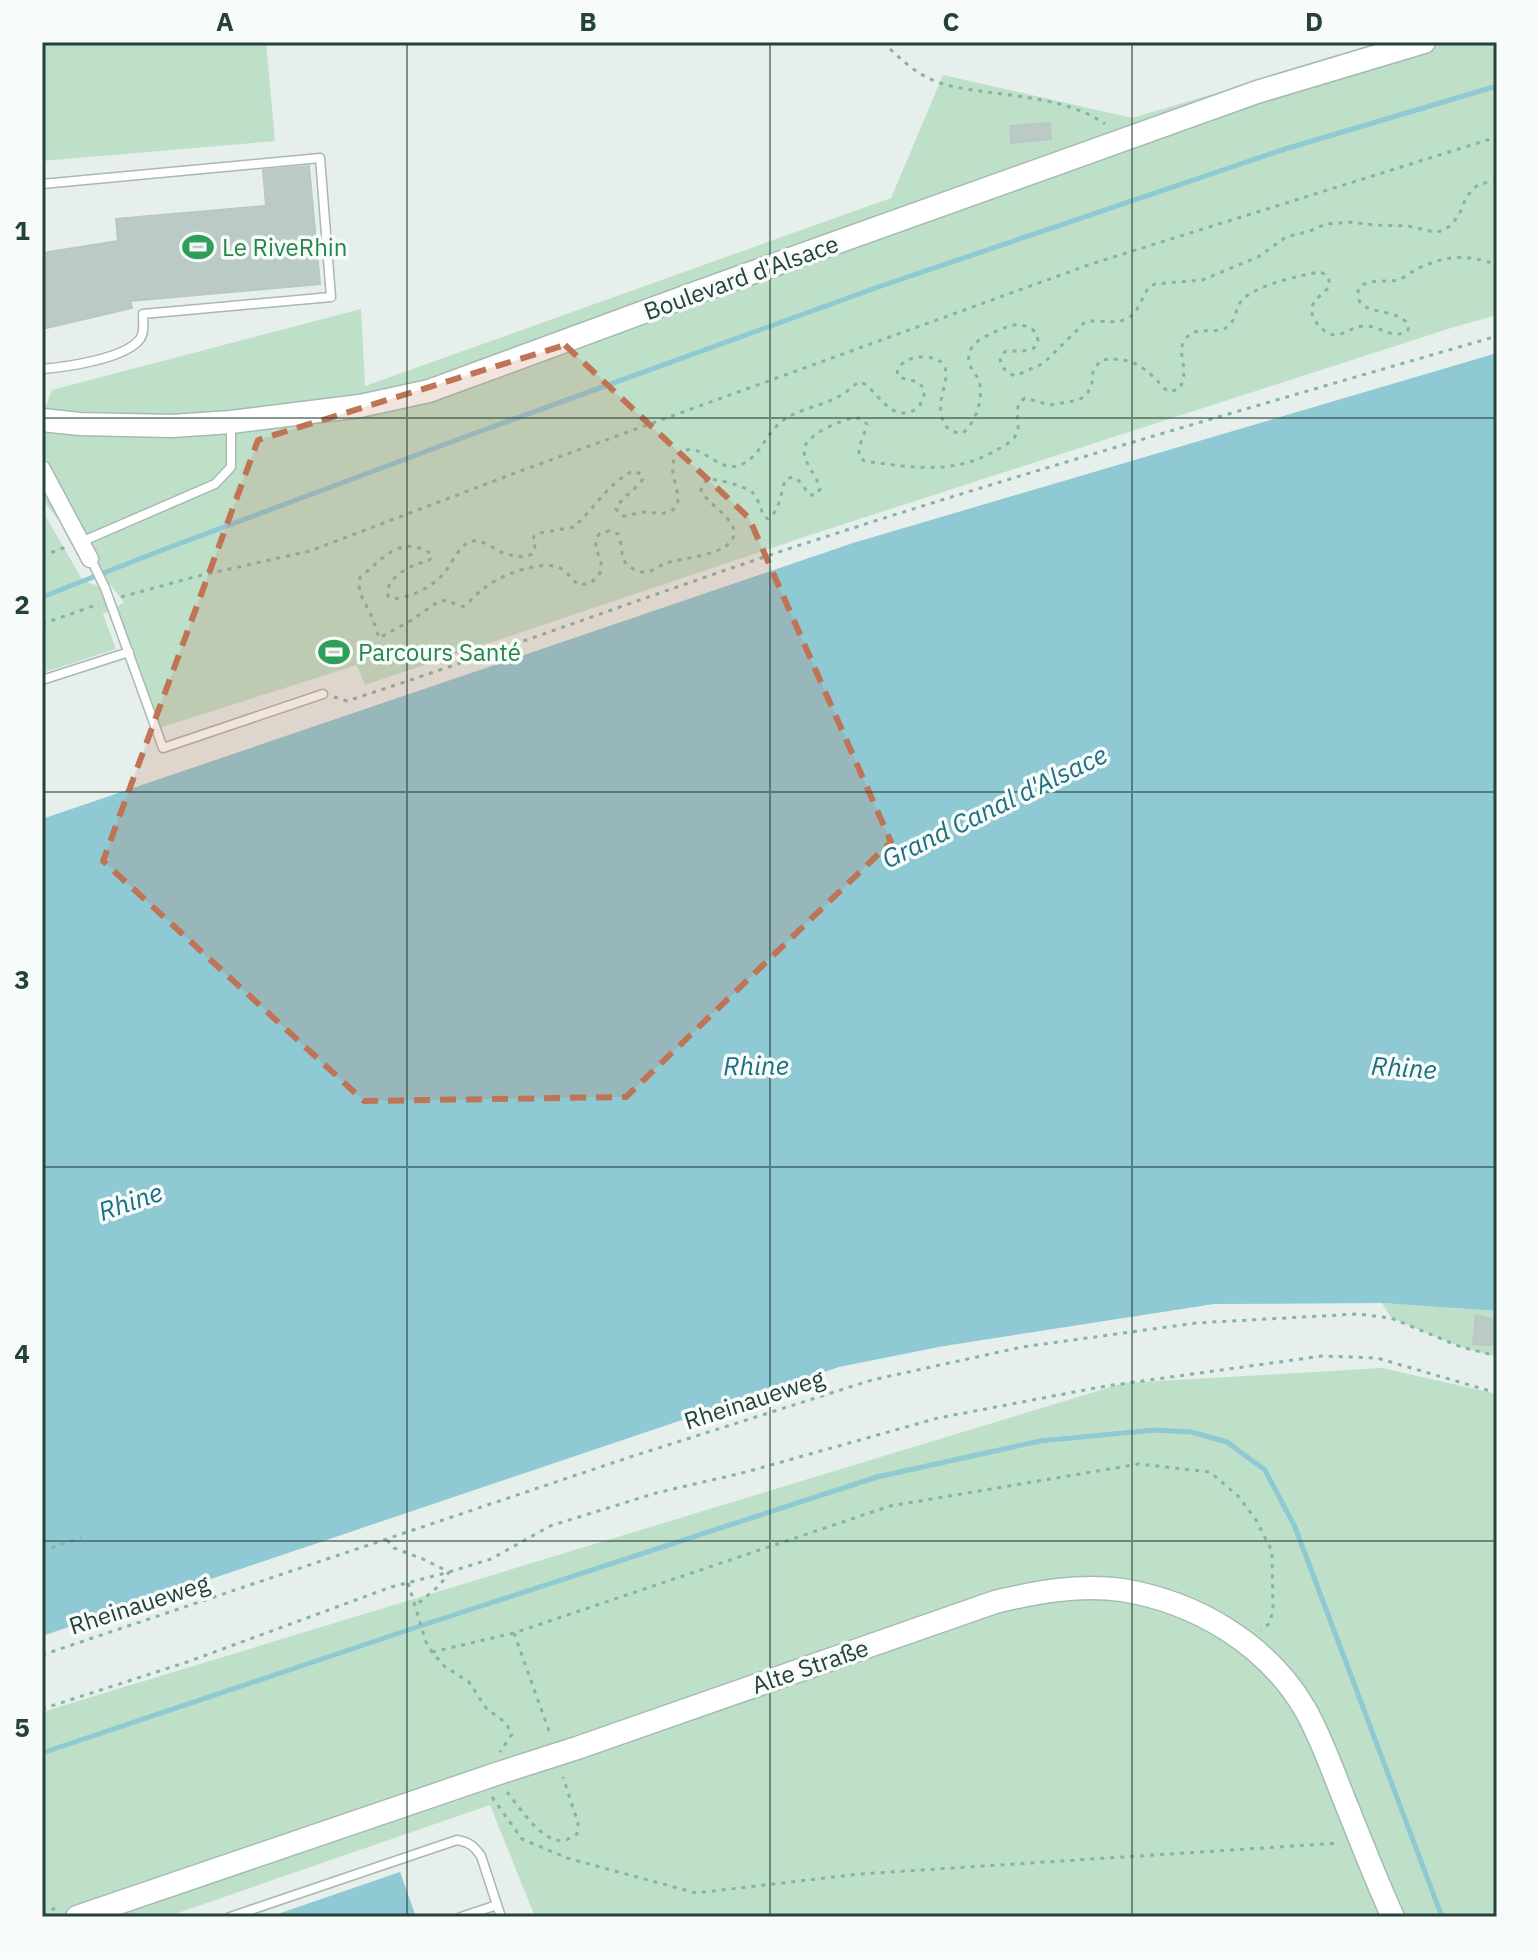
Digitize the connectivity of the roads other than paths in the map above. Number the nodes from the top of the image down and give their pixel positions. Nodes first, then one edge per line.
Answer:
1 (1424, 42) edge
2 (42, 184) edge
3 (42, 369) edge
4 (42, 420) edge
5 (231, 422) junction
6 (42, 469) edge
7 (81, 542) junction
8 (90, 559) joint
9 (129, 652) junction
10 (42, 680) edge
11 (323, 694) road end
12 (497, 1905) junction
13 (77, 1917) edge
14 (230, 1917) edge
15 (461, 1917) edge
16 (501, 1917) edge
17 (1393, 1917) edge

1 - 5 street, Boulevard d'Alsace
2 - 3 lane
4 - 5 street, Boulevard d'Alsace
5 - 7 lane
6 - 7 street
7 - 8 street
8 - 9 lane
9 - 10 lane
9 - 11 lane
12 - 14 lane
12 - 15 lane
12 - 16 lane
13 - 17 street, Alte Straße

